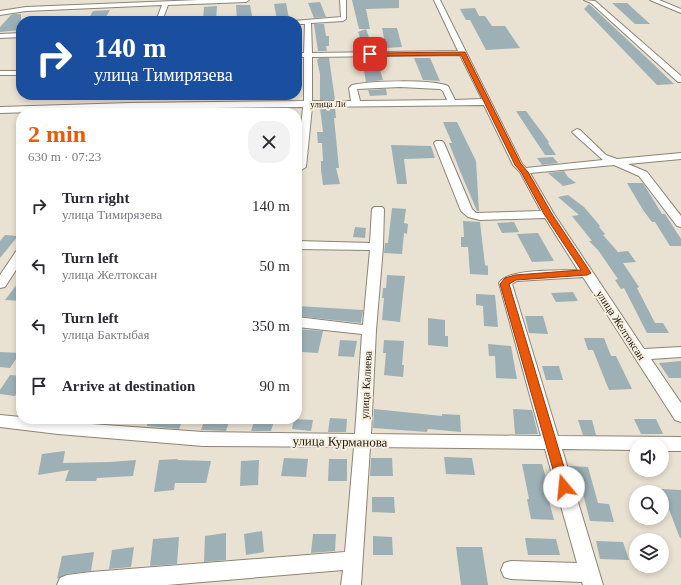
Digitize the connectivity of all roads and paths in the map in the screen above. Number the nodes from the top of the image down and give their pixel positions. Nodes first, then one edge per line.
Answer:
1 (241, 0) edge
2 (246, 0) edge
3 (343, 0) edge
4 (437, 0) edge
5 (587, 0) edge
6 (653, 0) edge
7 (95, 3) edge
8 (166, 3) junction
9 (681, 11) edge
10 (0, 14) edge
11 (161, 16) edge
12 (308, 21) junction
13 (302, 22) edge
14 (16, 35) edge
15 (0, 36) edge
16 (463, 53) junction
17 (302, 55) edge
18 (308, 55) junction
19 (0, 73) edge
20 (16, 73) edge
21 (681, 80) edge
22 (452, 102) junction
23 (487, 102) junction
24 (308, 104) junction
25 (356, 104) junction
26 (166, 108) edge
27 (0, 110) edge
28 (16, 110) edge
29 (577, 132) dead end
30 (439, 143) dead end
31 (681, 156) edge
32 (302, 158) edge
33 (619, 163) junction
34 (524, 172) junction
35 (378, 209) dead end
36 (548, 214) junction
37 (681, 224) edge
38 (302, 244) edge
39 (377, 247) junction
40 (16, 260) edge
41 (587, 273) junction
42 (0, 284) edge
43 (302, 323) edge
44 (370, 330) junction
45 (681, 352) edge
46 (640, 354) junction
47 (681, 416) edge
48 (0, 422) edge
49 (16, 422) edge
50 (69, 424) edge
51 (363, 441) junction
52 (551, 443) junction
53 (681, 444) edge
54 (354, 560) junction
55 (511, 570) dead end
56 (592, 579) edge
57 (67, 585) edge
58 (351, 585) edge

1 - 2 street
1 - 8 street
3 - 12 street
4 - 16 street, улица Желтоксан
5 - 21 street
6 - 9 street
7 - 8 street
7 - 10 street
8 - 11 street
12 - 13 street
12 - 18 street
14 - 15 street
16 - 18 street
16 - 23 street, улица Желтоксан
17 - 18 street
18 - 24 street
19 - 20 street
22 - 23 street, улица Ли
22 - 25 street, улица Ли
22 - 25 street
23 - 34 street, улица Желтоксан
24 - 25 street, улица Ли
24 - 26 street, улица Ли
24 - 32 street
27 - 28 street, улица Ли
29 - 33 street
30 - 36 street
31 - 33 street
33 - 34 street
33 - 37 street
34 - 36 street, улица Желтоксан
35 - 39 street, улица Калиева
36 - 41 street, улица Желтоксан
38 - 39 street
39 - 44 street, улица Калиева
40 - 42 street
41 - 46 street, улица Желтоксан
41 - 52 street
43 - 44 street
44 - 51 street, улица Калиева
45 - 46 street
46 - 47 street, улица Желтоксан
48 - 49 street, улица Курманова
50 - 51 street, улица Курманова
51 - 52 street, улица Курманова
51 - 54 street, улица Калиева
52 - 53 street, улица Курманова
52 - 56 street
54 - 57 street
54 - 58 street, улица Калиева
55 - 56 street

